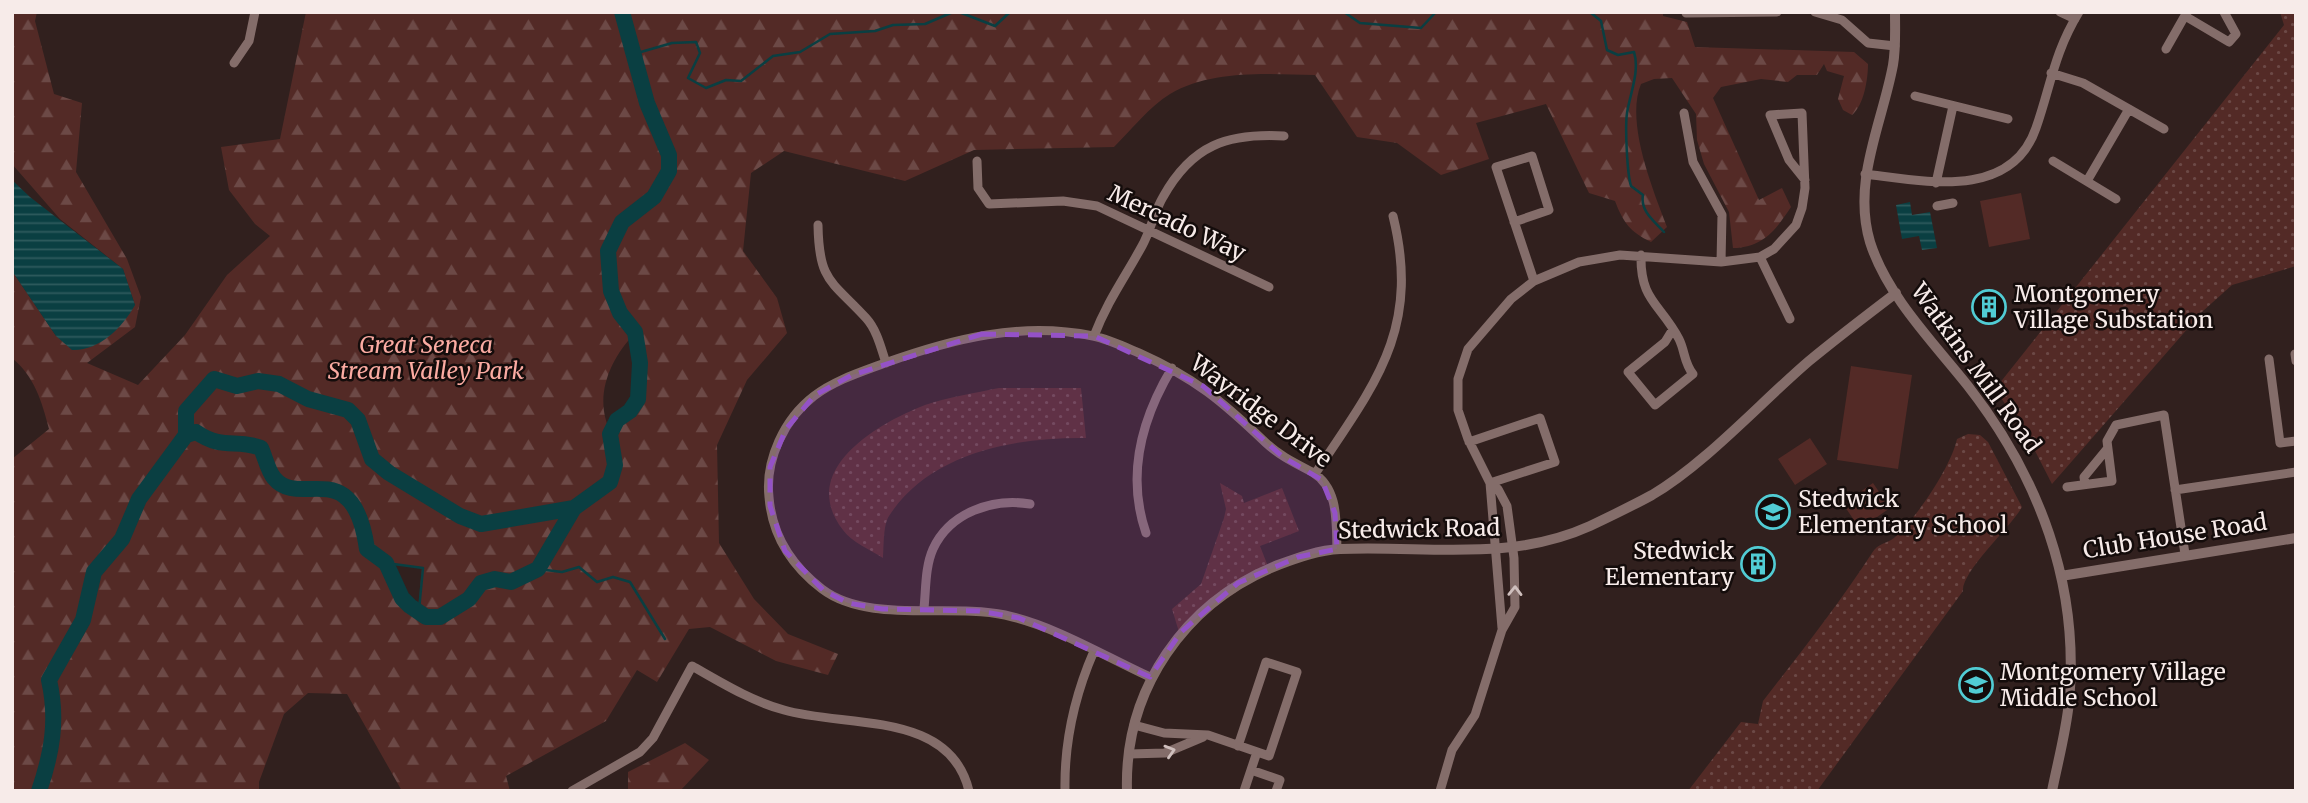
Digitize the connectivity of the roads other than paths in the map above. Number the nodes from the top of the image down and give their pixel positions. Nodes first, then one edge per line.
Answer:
1 (255, 12) edge
2 (1777, 12) edge
3 (1815, 12) edge
4 (1895, 12) edge
5 (2060, 12) edge
6 (2224, 12) edge
7 (1686, 13) edge
8 (2186, 14) edge
9 (2077, 15) edge
10 (1895, 46) junction
11 (2166, 48) dead end
12 (234, 63) dead end
13 (2051, 73) junction
14 (1914, 96) dead end
15 (1953, 106) junction
16 (2129, 109) junction
17 (1684, 113) dead end
18 (2008, 119) dead end
19 (2164, 129) dead end
20 (1284, 136) dead end
21 (977, 161) dead end
22 (2053, 161) dead end
23 (1865, 174) junction
24 (1805, 180) junction
25 (2087, 181) junction
26 (1936, 183) junction
27 (2116, 199) dead end
28 (1953, 204) dead end
29 (1937, 206) dead end
30 (1393, 216) dead end
31 (1514, 222) junction
32 (818, 225) dead end
33 (1150, 229) junction
34 (1642, 255) junction
35 (1760, 257) junction
36 (1721, 262) junction
37 (1534, 281) junction
38 (1269, 287) dead end
39 (1896, 293) junction
40 (1790, 318) dead end
41 (1673, 328) junction
42 (1094, 336) junction
43 (2269, 359) dead end
44 (886, 363) junction
45 (1172, 368) junction
46 (2296, 441) edge
47 (1469, 442) junction
48 (2107, 449) junction
49 (2296, 472) edge
50 (1315, 474) junction
51 (1490, 483) junction
52 (2085, 484) junction
53 (2067, 487) dead end
54 (2175, 490) junction
55 (1030, 504) dead end
56 (1146, 533) dead end
57 (2296, 538) edge
58 (1512, 548) junction
59 (1337, 549) junction
60 (1495, 550) junction
61 (2185, 554) junction
62 (2061, 576) junction
63 (924, 608) junction
64 (1503, 630) junction
65 (1094, 651) junction
66 (1150, 677) junction
67 (1133, 725) junction
68 (1208, 735) junction
69 (1238, 746) junction
70 (1257, 752) junction
71 (1129, 754) junction
72 (1251, 770) junction
73 (572, 791) edge
74 (969, 791) edge
75 (1065, 791) edge
76 (1127, 791) edge
77 (1244, 791) edge
78 (1276, 791) edge
79 (1440, 791) edge
80 (2052, 791) edge

1 - 12 street
2 - 7 street
3 - 10 street
4 - 10 street, Watkins Mill Road
5 - 9 street
6 - 8 street
8 - 11 street
9 - 13 street
10 - 23 street, Watkins Mill Road
13 - 16 street
13 - 26 street
14 - 15 street
15 - 18 street
15 - 26 street
16 - 19 street
16 - 25 street
17 - 36 street
20 - 33 street
21 - 33 street, Mercado Way
22 - 25 street
23 - 26 street
23 - 39 street, Watkins Mill Road
24 - 24 street
24 - 35 street
25 - 27 street
28 - 29 street
30 - 50 street
31 - 31 street
31 - 37 street
32 - 44 street
33 - 38 street, Mercado Way
33 - 42 street
34 - 36 street
34 - 37 street
34 - 41 street
35 - 36 street
35 - 40 street
37 - 47 street
39 - 58 street, Stedwick Road
39 - 62 street, Watkins Mill Road
41 - 41 street
42 - 44 street, Wayridge Drive
42 - 45 street, Wayridge Drive
43 - 46 street
44 - 63 street, Wayridge Drive
45 - 50 street, Wayridge Drive
45 - 56 street
47 - 51 street
47 - 51 street
48 - 52 street
48 - 52 street
48 - 54 street
49 - 54 street
50 - 59 street, Wayridge Drive
51 - 58 street
51 - 60 street
52 - 53 street
54 - 61 street
55 - 63 street
57 - 61 street, Club House Road
58 - 60 street, Stedwick Road
64 -> 58 street
59 - 60 street, Stedwick Road
59 - 66 street, Stedwick Road
60 - 64 street
61 - 62 street, Club House Road
62 - 80 street, Watkins Mill Road
63 - 65 street, Wayridge Drive
64 - 79 street
65 - 66 street, Wayridge Drive
65 - 75 street
66 - 67 street, Stedwick Road
67 - 68 street
67 - 71 street, Stedwick Road
68 - 69 street
71 -> 68 street
69 - 70 street
69 - 70 street
70 - 72 street
71 - 76 street, Stedwick Road
72 - 77 street
72 - 78 street
73 - 74 street

